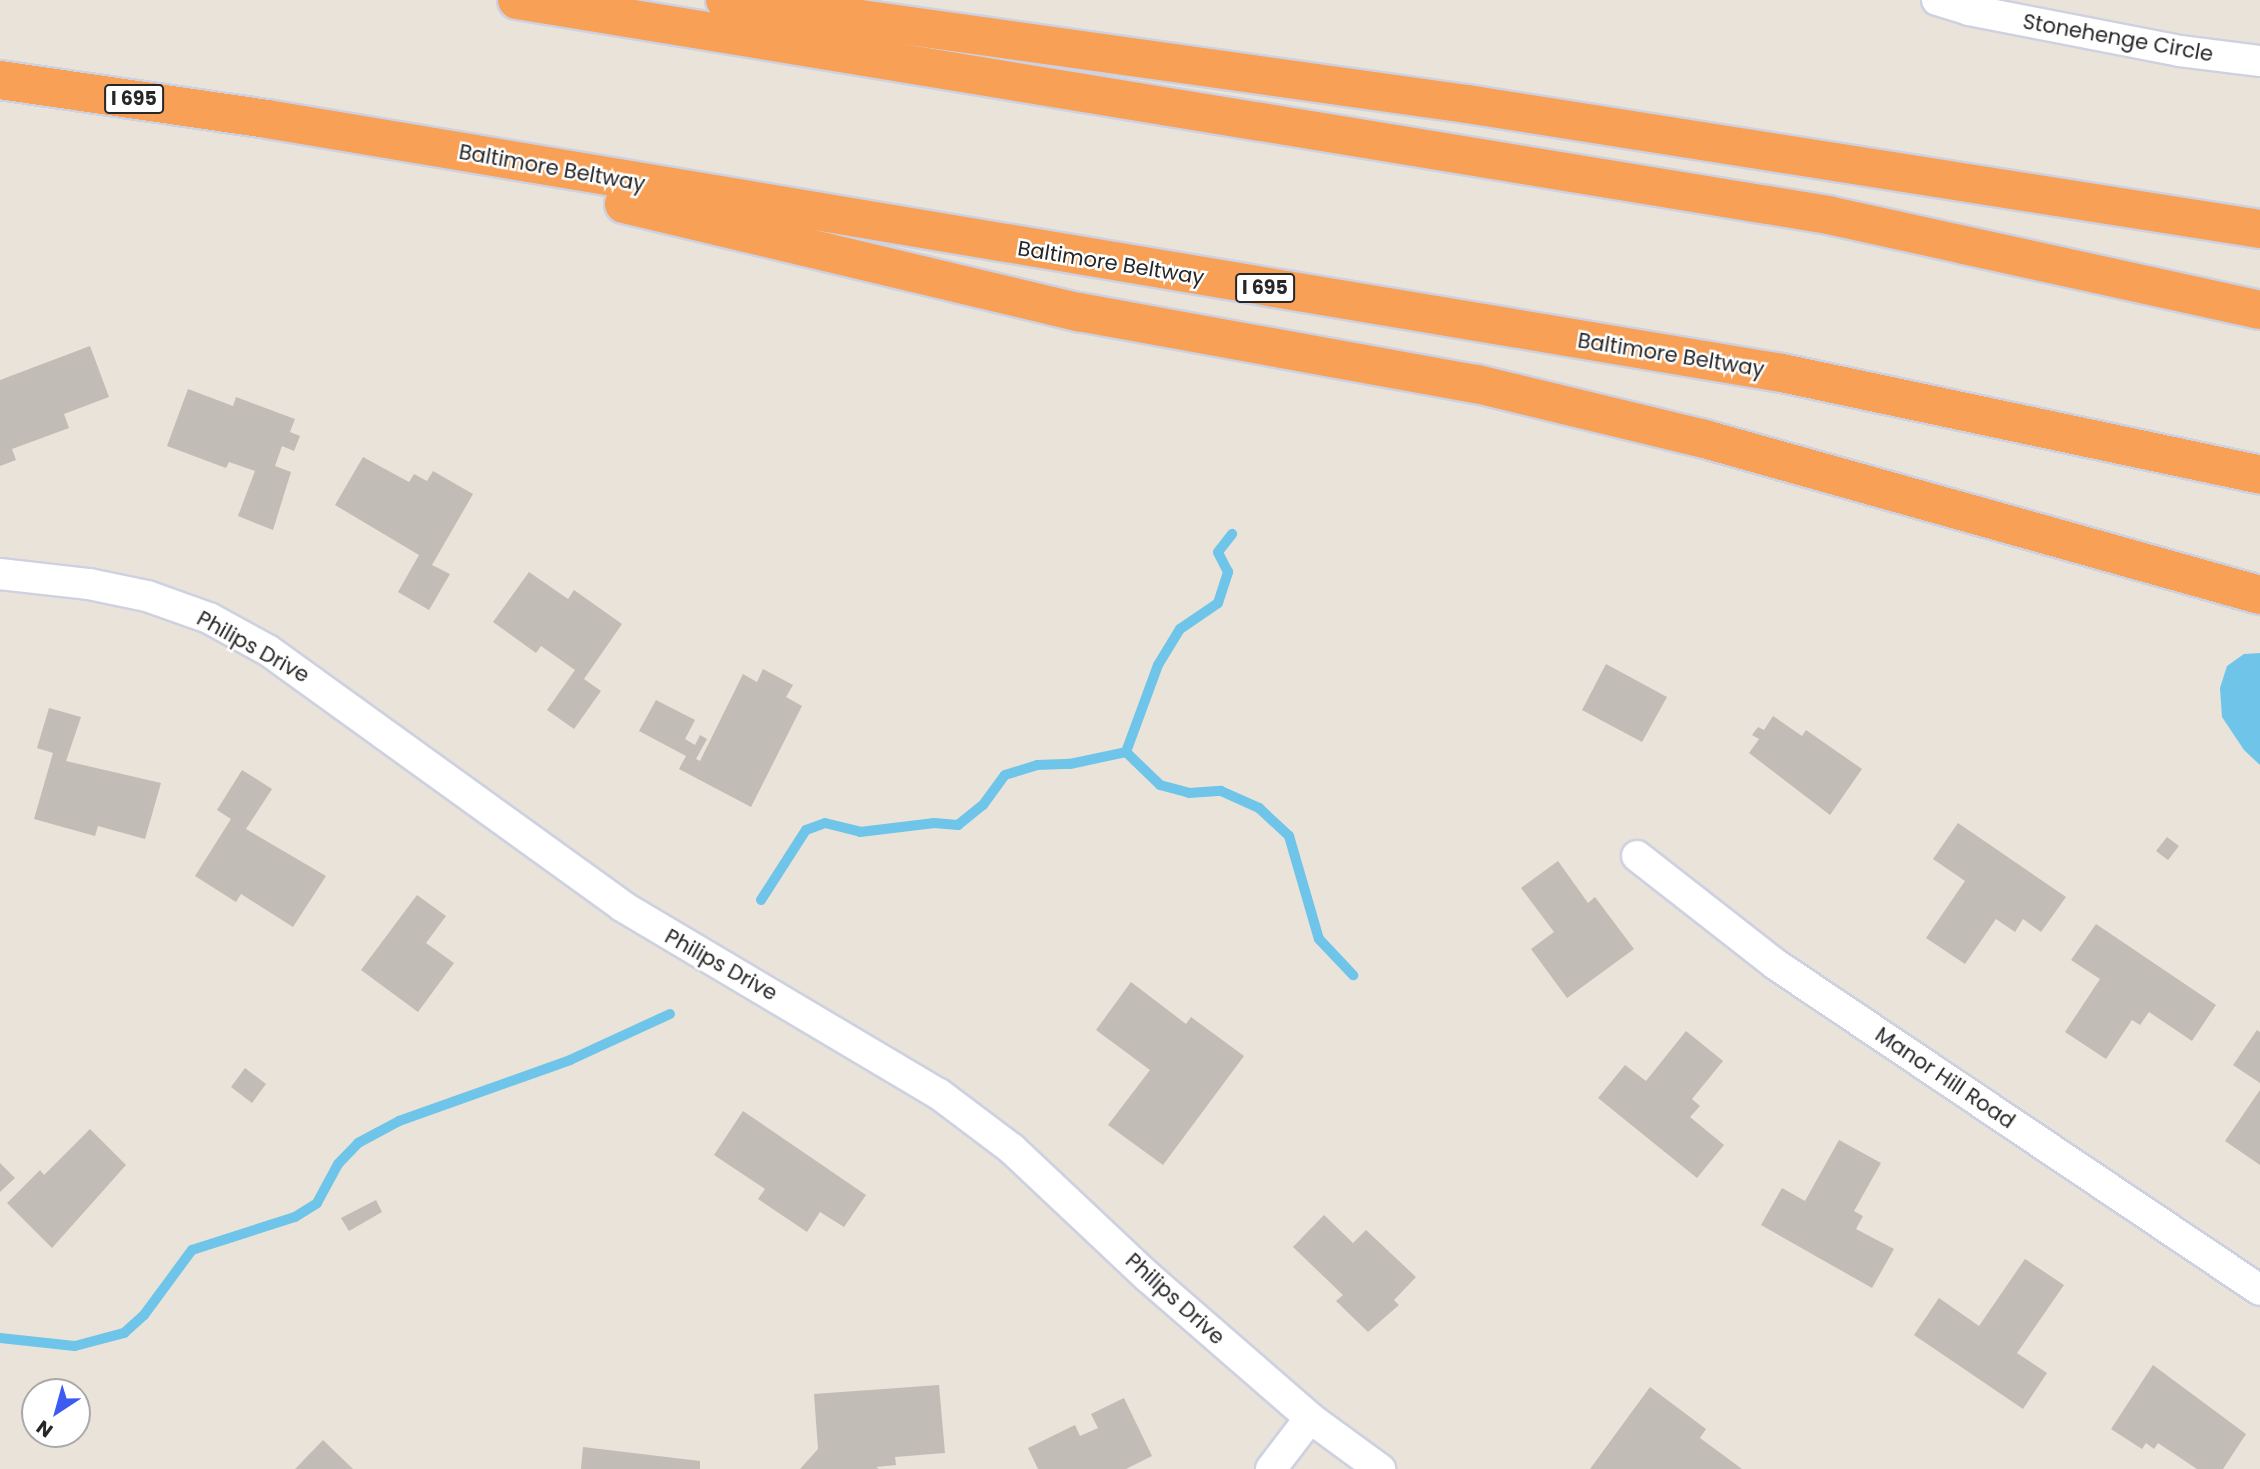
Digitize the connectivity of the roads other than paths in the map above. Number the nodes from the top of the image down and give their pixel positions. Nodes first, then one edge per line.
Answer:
1 (517, 0) edge
2 (725, 0) edge
3 (1937, 0) edge
4 (2260, 61) edge
5 (0, 80) edge
6 (267, 119) junction
7 (2260, 229) edge
8 (2260, 310) edge
9 (2260, 475) edge
10 (0, 574) edge
11 (2260, 595) edge
12 (1637, 856) dead end
13 (2260, 1290) edge
14 (1310, 1418) junction
15 (1271, 1469) edge
16 (1380, 1469) edge

1 - 8 highway
2 - 7 highway
3 - 4 street, Stonehenge Circle
5 - 6 highway, Baltimore Beltway / I 695
6 - 9 highway, Baltimore Beltway / I 695
6 - 11 highway
10 - 14 street, Philips Drive
12 - 13 street, Manor Hill Road
14 - 15 street
14 - 16 street, Philips Drive

